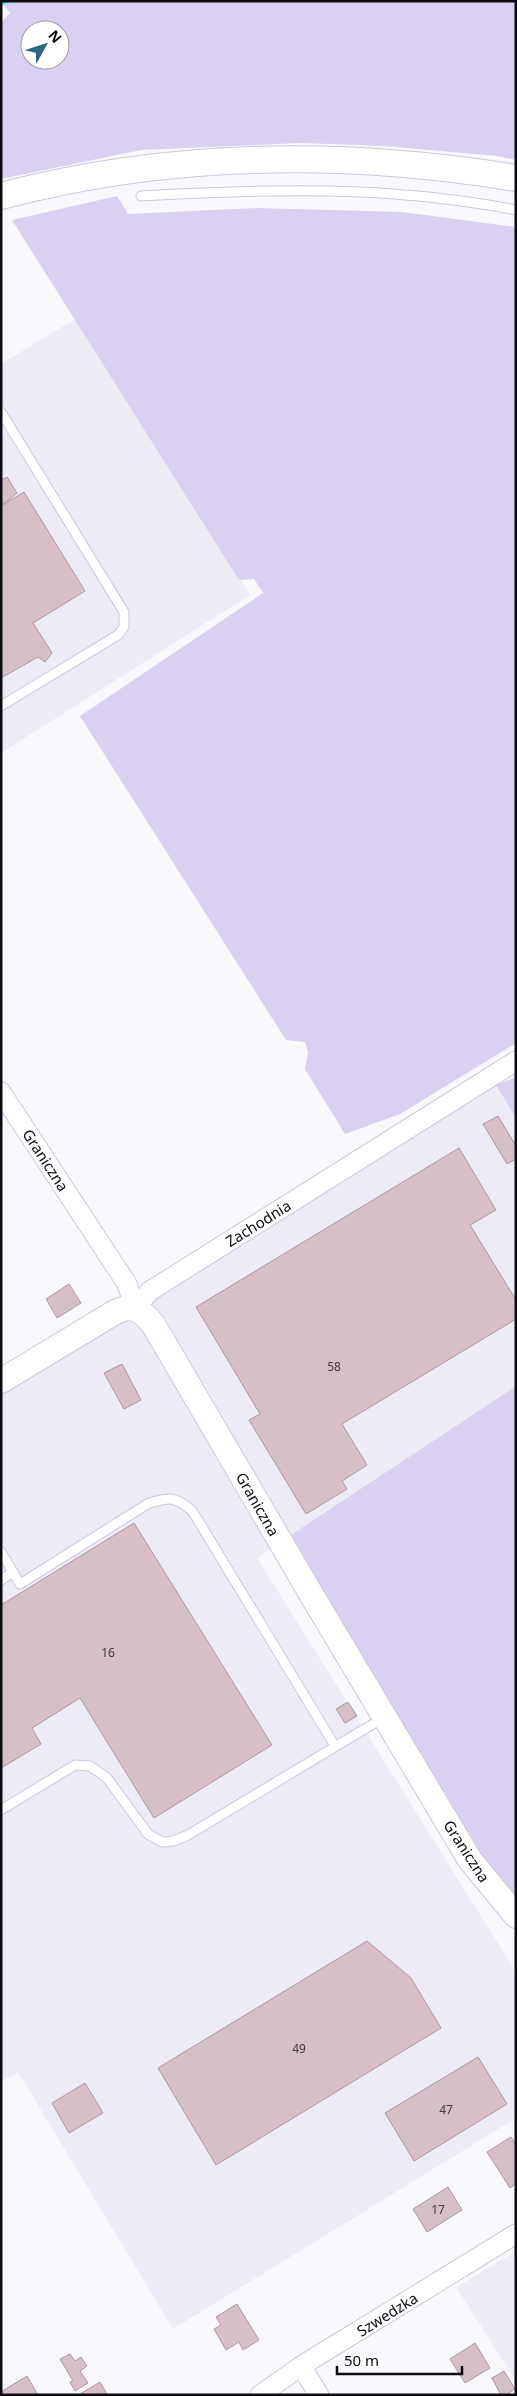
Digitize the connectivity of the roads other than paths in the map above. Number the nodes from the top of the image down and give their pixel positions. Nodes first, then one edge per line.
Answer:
1 (516, 178) edge
2 (1, 196) edge
3 (141, 196) dead end
4 (516, 210) edge
5 (1, 412) edge
6 (1, 706) edge
7 (516, 1061) edge
8 (1, 1092) edge
9 (136, 1308) junction
10 (1, 1382) edge
11 (1, 1552) edge
12 (13, 1572) junction
13 (1, 1580) edge
14 (384, 1716) junction
15 (335, 1746) junction
16 (1, 1810) edge
17 (516, 1916) edge
18 (516, 2234) edge
19 (301, 2366) junction
20 (260, 2395) edge
21 (319, 2395) edge

1 - 2 main road
3 - 4 lane
5 - 6 lane
7 - 9 street, Zachodnia
8 - 9 street, Graniczna
9 - 10 street
9 - 14 street, Graniczna
11 - 12 lane
12 - 13 lane
12 - 15 lane
14 - 15 lane
14 - 17 street, Graniczna
15 - 16 lane
18 - 19 street, Szwedzka
19 - 20 street, Szwedzka
19 - 21 street

